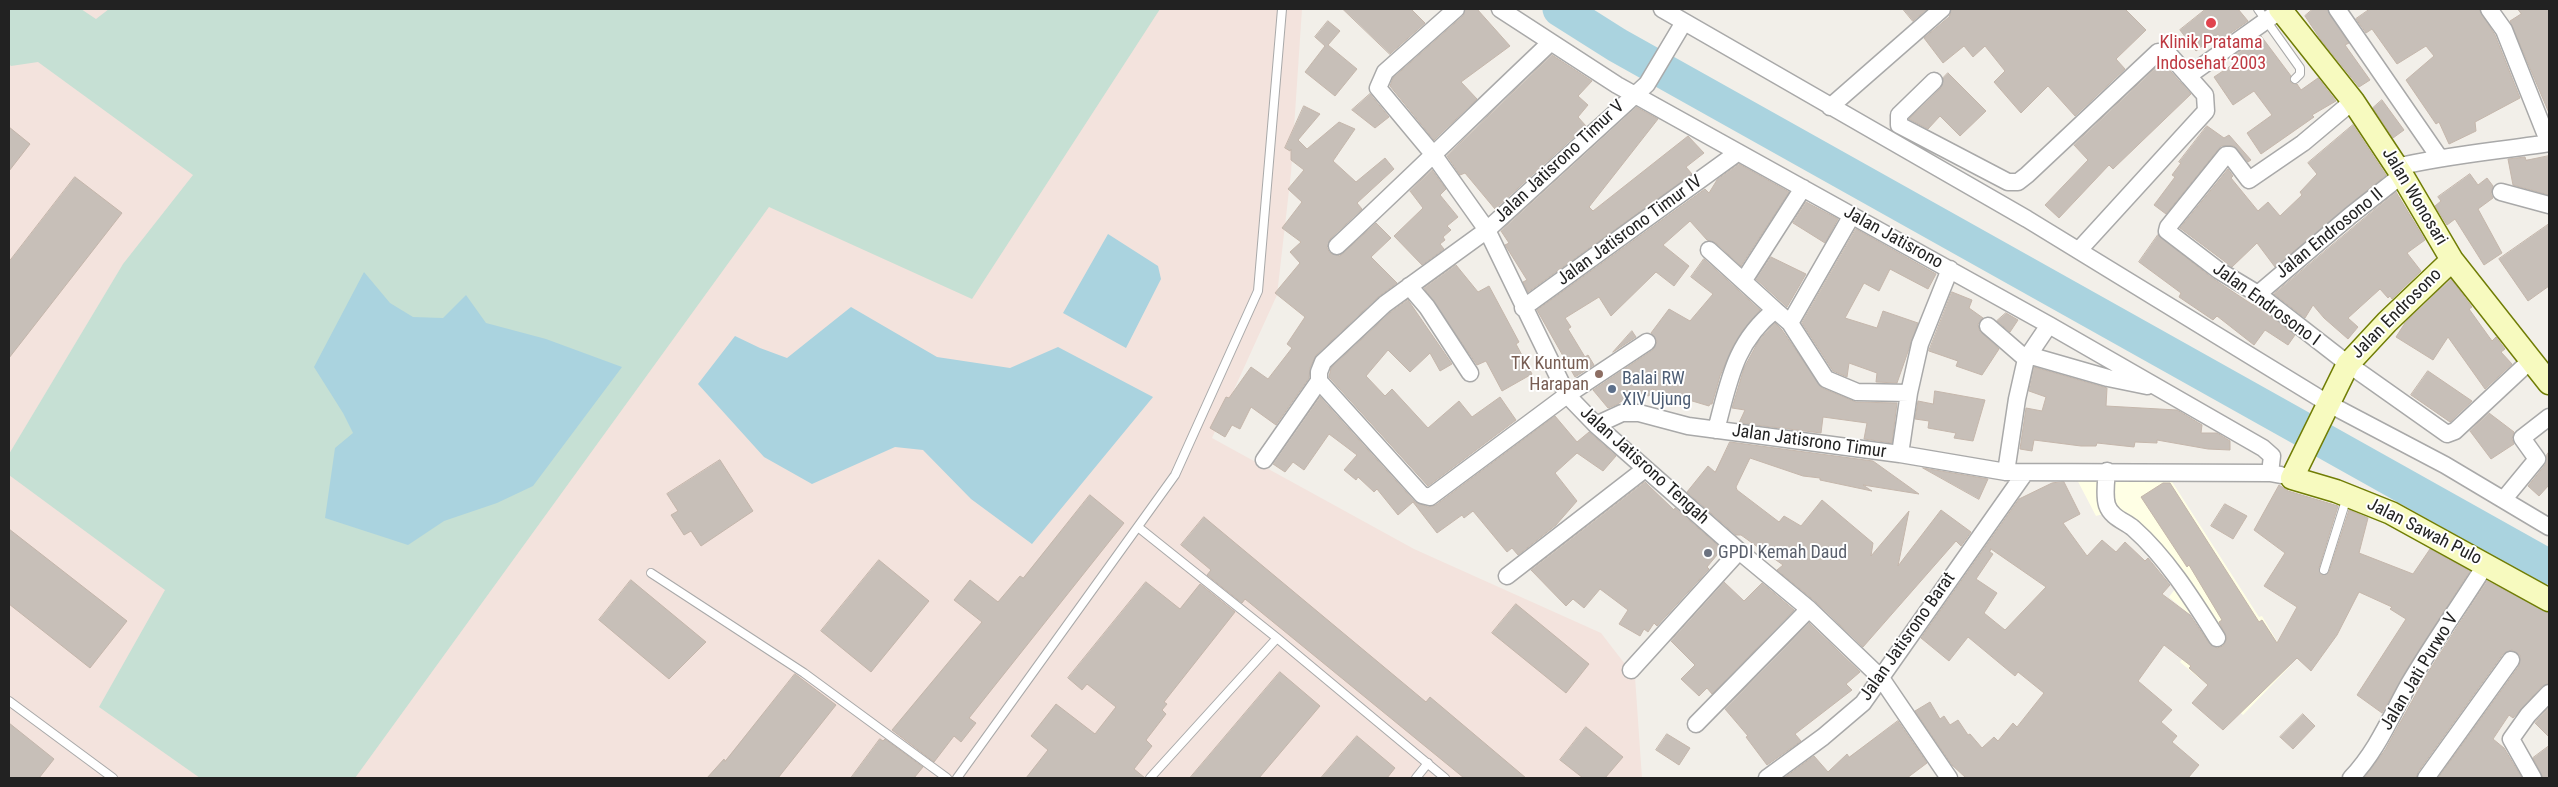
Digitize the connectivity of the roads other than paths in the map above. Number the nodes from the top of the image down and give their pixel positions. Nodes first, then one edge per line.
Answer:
1 (1282, 9) edge
2 (1456, 9) edge
3 (1500, 9) edge
4 (1662, 9) edge
5 (1942, 9) edge
6 (2337, 9) edge
7 (2489, 9) edge
8 (2272, 12) edge
9 (1684, 22) junction
10 (1550, 43) junction
11 (2188, 76) junction
12 (2295, 79) dead end
13 (1934, 82) dead end
14 (1634, 95) junction
15 (2353, 101) junction
16 (1830, 107) junction
17 (2549, 143) edge
18 (1737, 153) junction
19 (1433, 154) junction
20 (2439, 157) junction
21 (2400, 171) junction
22 (1803, 188) junction
23 (2501, 192) dead end
24 (2549, 205) edge
25 (1852, 215) junction
26 (1487, 230) junction
27 (1337, 246) dead end
28 (1709, 250) dead end
29 (2079, 250) junction
30 (2452, 260) junction
31 (1950, 269) junction
32 (1744, 280) junction
33 (1409, 286) junction
34 (2258, 294) junction
35 (1523, 308) junction
36 (1774, 310) junction
37 (1790, 324) junction
38 (2049, 325) junction
39 (1988, 326) dead end
40 (1647, 342) dead end
41 (2027, 357) junction
42 (2530, 361) junction
43 (2348, 364) junction
44 (1470, 373) dead end
45 (1319, 377) junction
46 (2549, 383) edge
47 (2162, 389) junction
48 (1909, 393) junction
49 (1567, 395) junction
50 (2326, 408) junction
51 (2549, 417) edge
52 (1596, 425) junction
53 (1716, 430) junction
54 (1900, 454) junction
55 (1264, 460) dead end
56 (1644, 469) junction
57 (2107, 471) junction
58 (2006, 472) junction
59 (2025, 473) junction
60 (2270, 473) junction
61 (2292, 478) junction
62 (2348, 495) junction
63 (2504, 499) junction
64 (1138, 527) junction
65 (2549, 528) edge
66 (1739, 551) junction
67 (2486, 564) junction
68 (2324, 570) dead end
69 (651, 573) dead end
70 (1506, 576) dead end
71 (2549, 600) edge
72 (1809, 609) junction
73 (1277, 638) junction
74 (2217, 638) dead end
75 (2512, 660) dead end
76 (1631, 670) dead end
77 (1881, 678) junction
78 (2549, 693) edge
79 (9, 701) edge
80 (1696, 724) dead end
81 (1428, 763) junction
82 (1786, 773) edge
83 (113, 778) edge
84 (947, 778) edge
85 (957, 778) edge
86 (1150, 778) edge
87 (1416, 778) edge
88 (1445, 778) edge
89 (1766, 778) edge
90 (1949, 778) edge
91 (2351, 778) edge
92 (2426, 778) edge
93 (2533, 778) edge

1 - 64 lane
2 - 19 street, Jalan Jatisrono Tengah
3 - 10 street, Jalan Jatisrono
4 - 9 street
5 - 16 street
6 - 20 street
7 - 17 street
8 - 11 street
8 - 12 lane
8 - 15 street, Jalan Wonosari
9 - 14 street, Jalan Jatisrono Timur V
9 - 16 street
10 - 14 street, Jalan Jatisrono
10 - 19 street
11 - 13 street
11 - 29 street
14 - 18 street, Jalan Jatisrono
14 - 26 street, Jalan Jatisrono Timur V
15 - 21 street, Jalan Wonosari
15 - 34 street, Jalan Endrosono I
16 - 29 street
17 - 20 street
18 - 22 street, Jalan Jatisrono
18 - 35 street, Jalan Jatisrono Timur IV
19 - 26 street, Jalan Jatisrono Tengah
19 - 27 street
20 - 21 street
21 - 30 street, Jalan Wonosari
21 - 34 street, Jalan Endrosono II
22 - 25 street, Jalan Jatisrono
22 - 32 street
23 - 24 street
25 - 31 street, Jalan Jatisrono
25 - 37 street
26 - 33 street, Jalan Jatisrono Timur V
26 - 35 street, Jalan Jatisrono Tengah
28 - 32 street
29 - 50 street
30 - 42 street, Jalan Wonosari
30 - 43 street, Jalan Endrosono
31 - 38 street, Jalan Jatisrono
31 - 48 street
32 - 36 street
33 - 44 street
33 - 45 street, Jalan Jatisrono Timur V
34 - 43 street, Jalan Endrosono I
35 - 49 street, Jalan Jatisrono Tengah
36 - 37 street
36 - 53 street
37 - 48 street
38 - 41 street
38 - 47 street, Jalan Jatisrono
39 - 41 street
40 - 49 street
41 - 47 street
41 - 58 street
42 - 43 street, Jalan Endrosono I
42 - 46 street, Jalan Wonosari
43 - 50 street, Jalan Endrosono
45 - 49 street
45 - 55 street, Jalan Jatisrono Timur V
47 - 60 street, Jalan Jatisrono
48 - 54 street
49 - 52 street, Jalan Jatisrono Tengah
50 - 61 street, Jalan Endrosono
50 - 63 street
51 - 63 street
52 - 53 street, Jalan Jatisrono Timur
52 - 56 street, Jalan Jatisrono Tengah
53 - 54 street, Jalan Jatisrono Timur
54 - 58 street, Jalan Jatisrono Timur
56 - 66 street, Jalan Jatisrono Tengah
56 - 70 street
57 - 59 street
57 - 60 street
57 - 74 street
58 - 59 street, Jalan Jatisrono Timur
59 - 77 street, Jalan Jatisrono Barat
60 - 61 street
61 - 62 street, Jalan Sawah Pulo
62 - 67 street, Jalan Sawah Pulo
62 - 68 lane
63 - 65 street
64 - 73 lane
64 - 85 lane
66 - 72 street, Jalan Jatisrono Tengah
66 - 76 street
67 - 71 street, Jalan Sawah Pulo
67 - 91 street, Jalan Jati Purwo V
69 - 84 lane
72 - 77 street, Jalan Jatisrono Tengah
72 - 80 street
73 - 81 lane
73 - 86 lane
75 - 92 street
77 - 82 street, Jalan Jatisrono Barat
77 - 90 street, Jalan Jatisrono Tengah
78 - 93 street
79 - 83 lane
81 - 87 lane
81 - 88 lane
82 - 89 street, Jalan Jatisrono Barat

